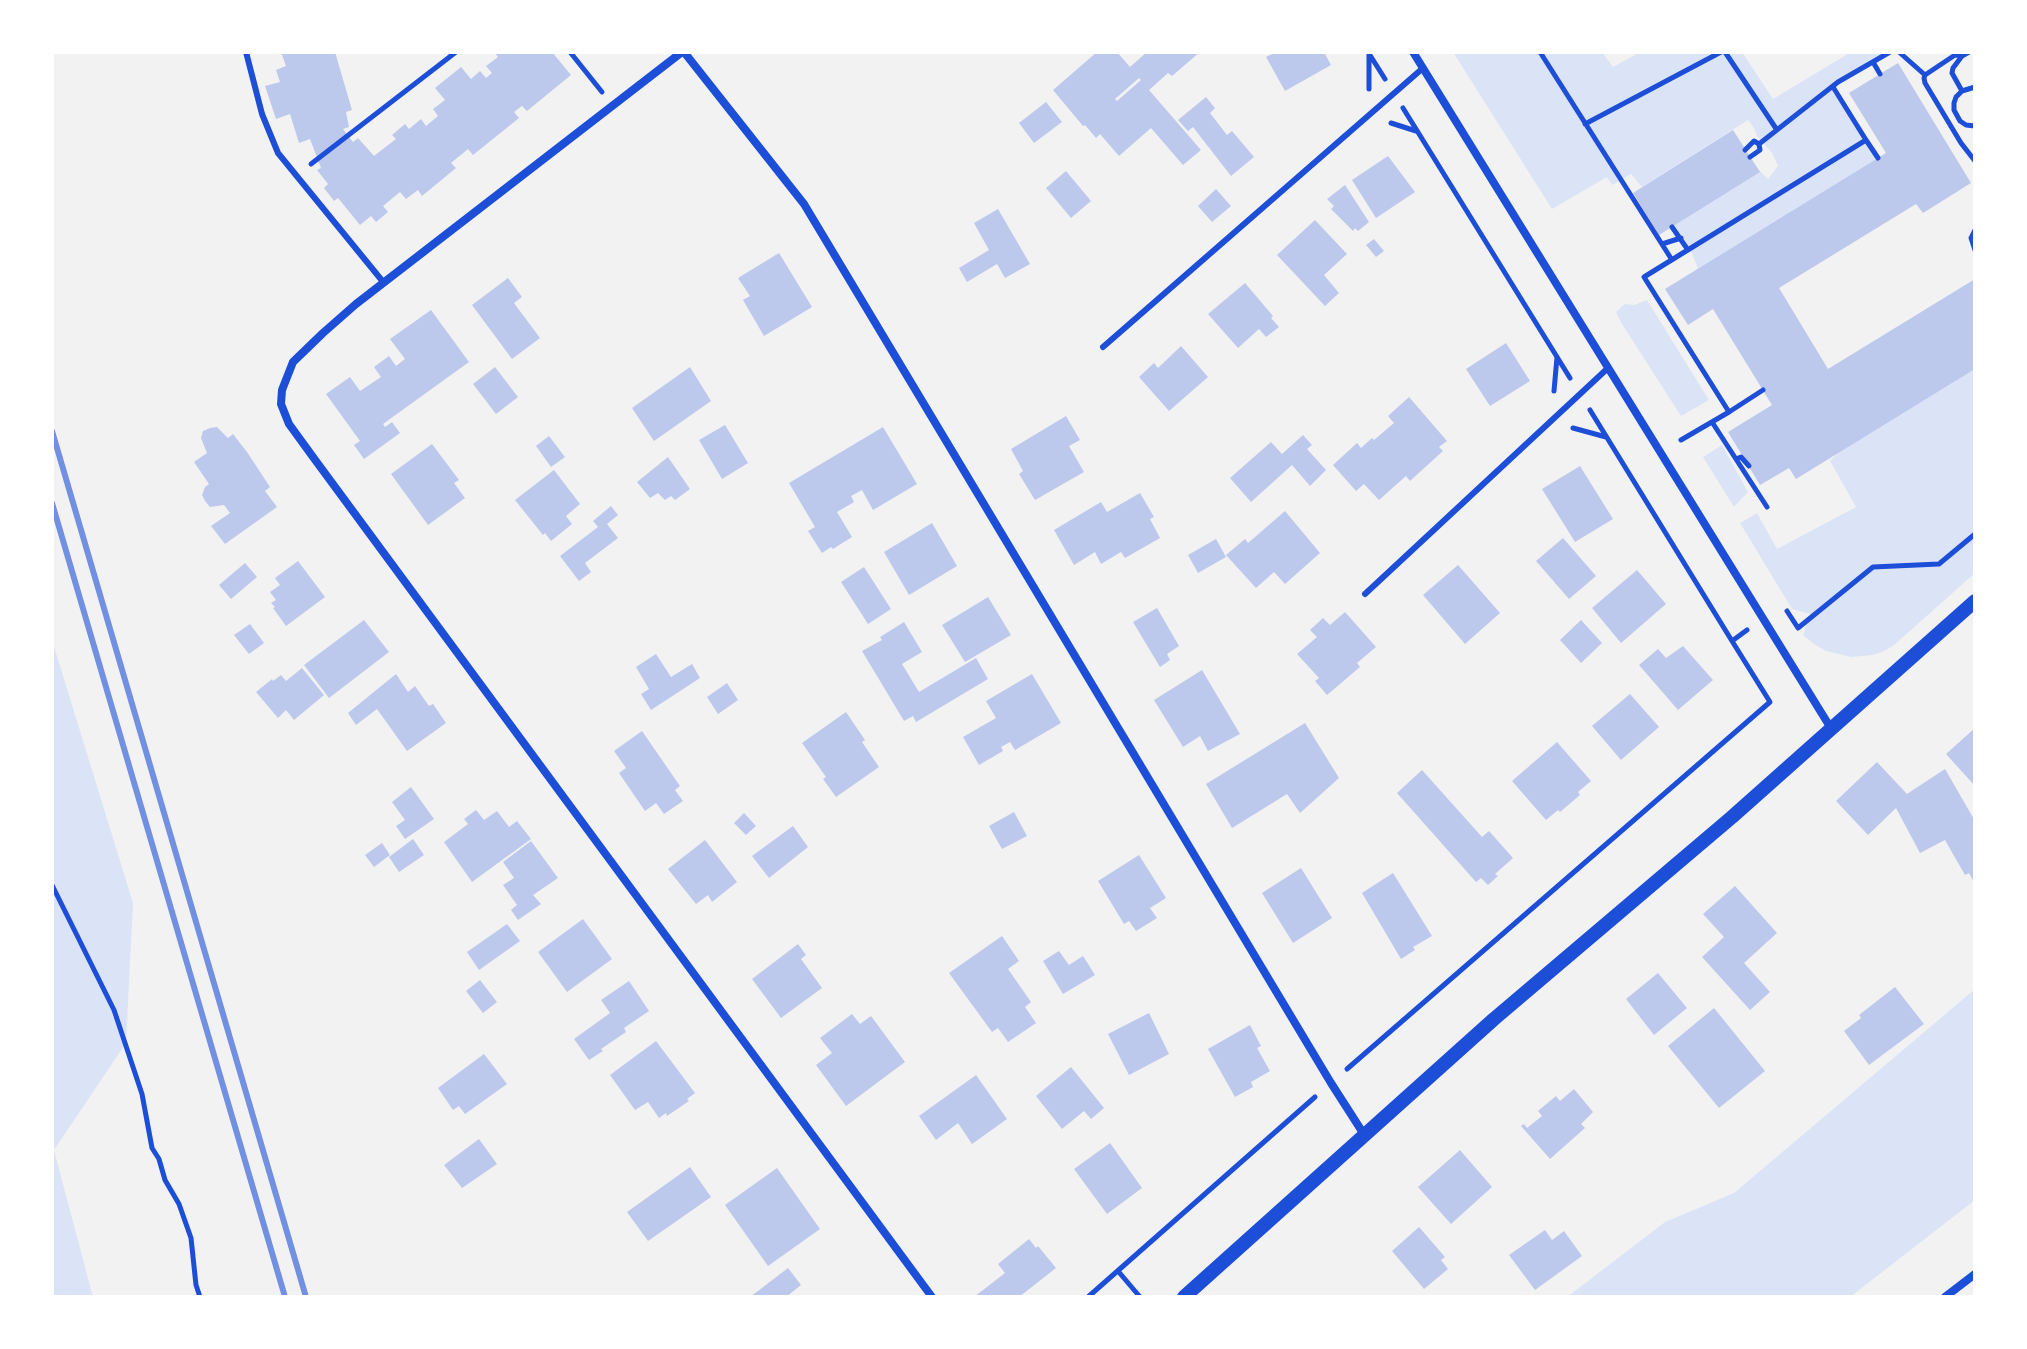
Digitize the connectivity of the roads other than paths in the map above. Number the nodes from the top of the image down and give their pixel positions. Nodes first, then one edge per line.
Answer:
1 (246, 52) edge
2 (683, 52) edge
3 (1413, 52) edge
4 (1423, 68) junction
5 (384, 283) junction
6 (1103, 347) dead end
7 (1608, 368) junction
8 (1365, 594) dead end
9 (1975, 601) edge
10 (1832, 730) junction
11 (1365, 1136) junction
12 (1975, 1274) edge
13 (932, 1297) edge
14 (1184, 1297) edge
15 (1945, 1297) edge

1 - 5 lane
2 - 5 street
2 - 11 street
3 - 4 street
4 - 6 lane
4 - 7 street
5 - 13 street
7 - 8 lane
7 - 10 street
9 - 10 street
10 - 11 street
11 - 14 street
12 - 15 street

